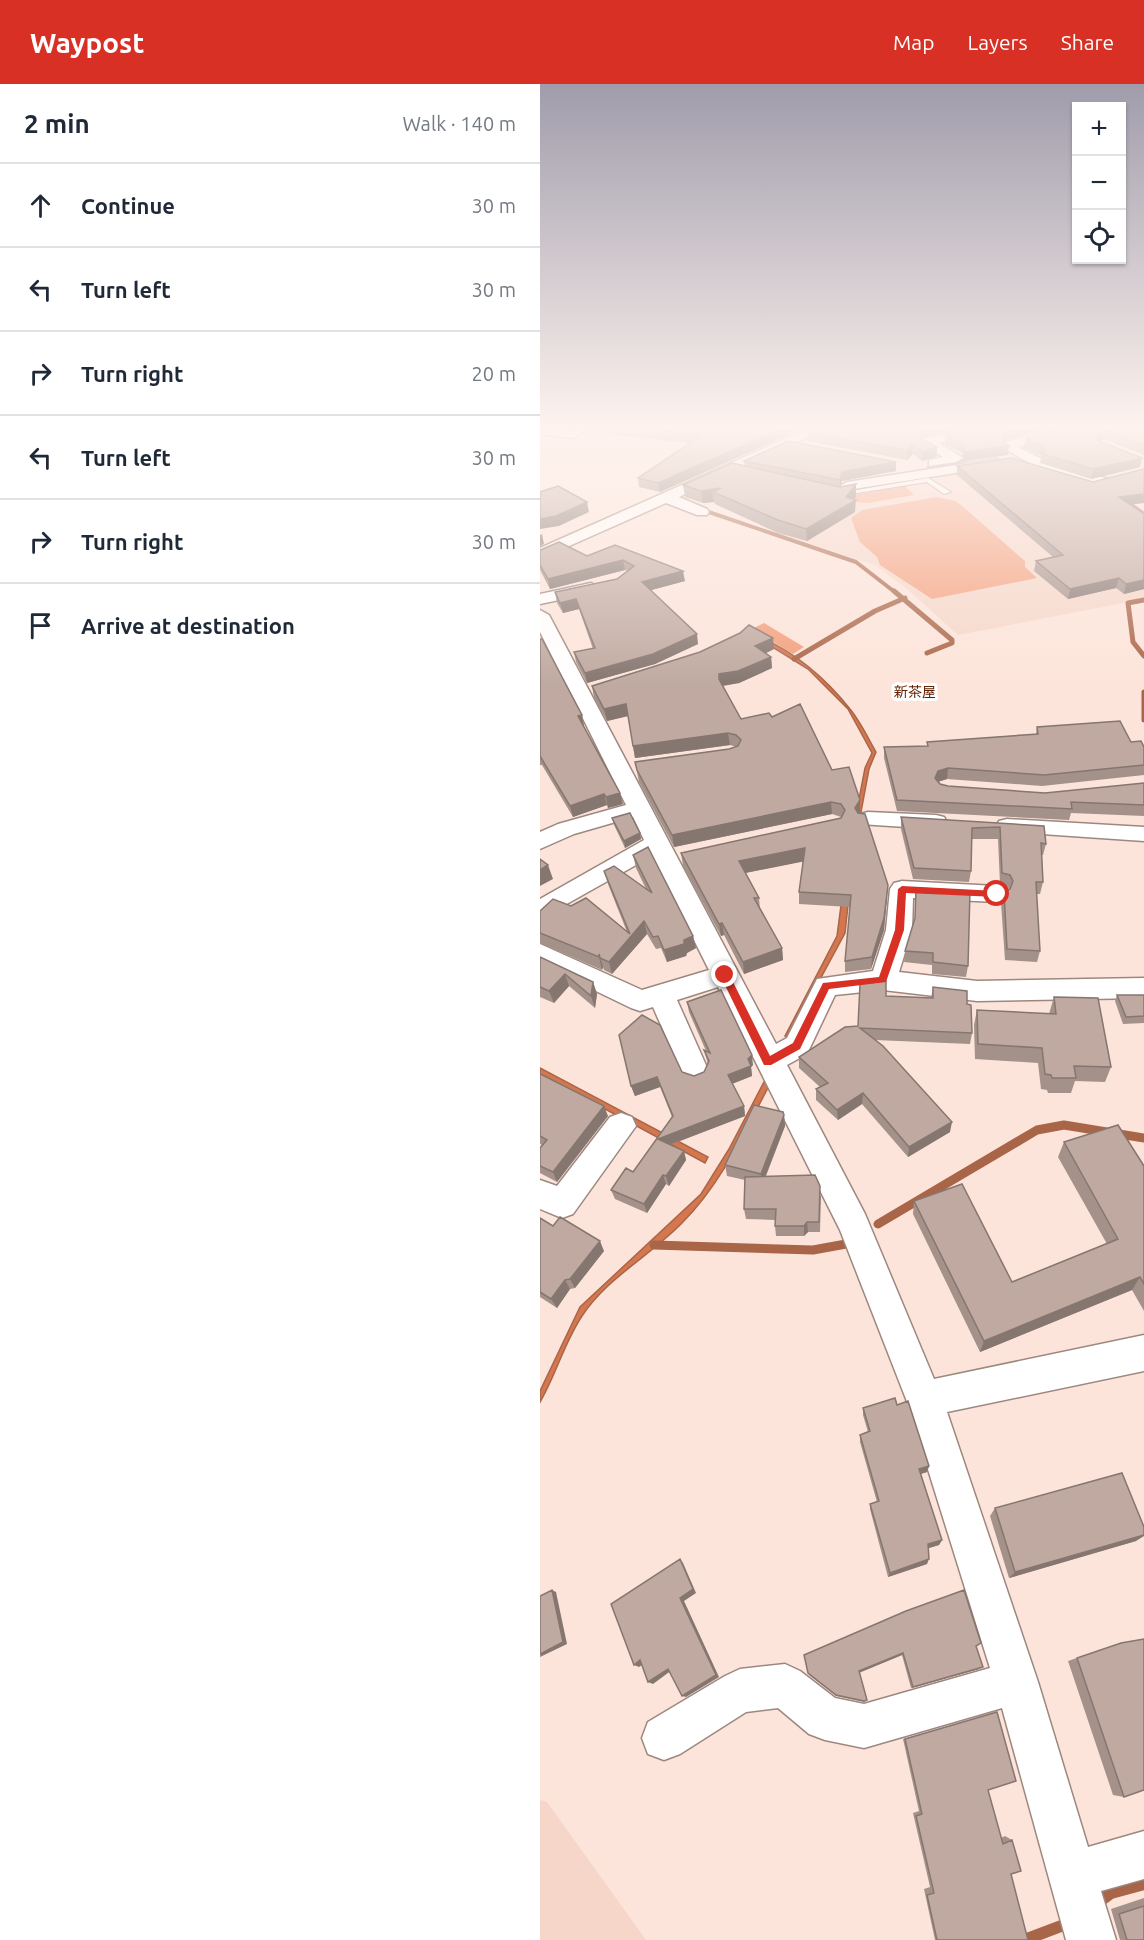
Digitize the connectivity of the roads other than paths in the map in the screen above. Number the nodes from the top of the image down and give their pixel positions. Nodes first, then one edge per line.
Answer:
1 (632, 514) edge
2 (540, 554) edge
3 (612, 583) edge
4 (540, 599) edge
5 (540, 615) edge
6 (640, 808) junction
7 (868, 819) edge
8 (960, 824) edge
9 (983, 825) edge
10 (1144, 834) edge
11 (540, 841) edge
12 (671, 852) junction
13 (997, 894) dead end
14 (540, 910) edge
15 (540, 953) edge
16 (725, 975) junction
17 (883, 980) junction
18 (1144, 988) edge
19 (661, 995) junction
20 (768, 1062) junction
21 (695, 1072) dead end
22 (621, 1126) dead end
23 (540, 1194) edge
24 (1144, 1353) edge
25 (924, 1399) junction
26 (1016, 1682) junction
27 (664, 1738) dead end
28 (1144, 1855) edge
29 (1073, 1875) junction
30 (1091, 1940) edge

1 - 2 street
3 - 4 street
5 - 6 street
6 - 11 street
6 - 12 street
7 - 8 street
9 - 10 street
12 - 14 street
12 - 16 street
13 - 17 street
15 - 19 street
16 - 19 street
16 - 20 street
17 - 18 street
17 - 20 street
19 - 21 street
20 - 25 street
22 - 23 street
24 - 25 street
25 - 26 street
26 - 27 street
26 - 29 street
28 - 29 street
29 - 30 street

